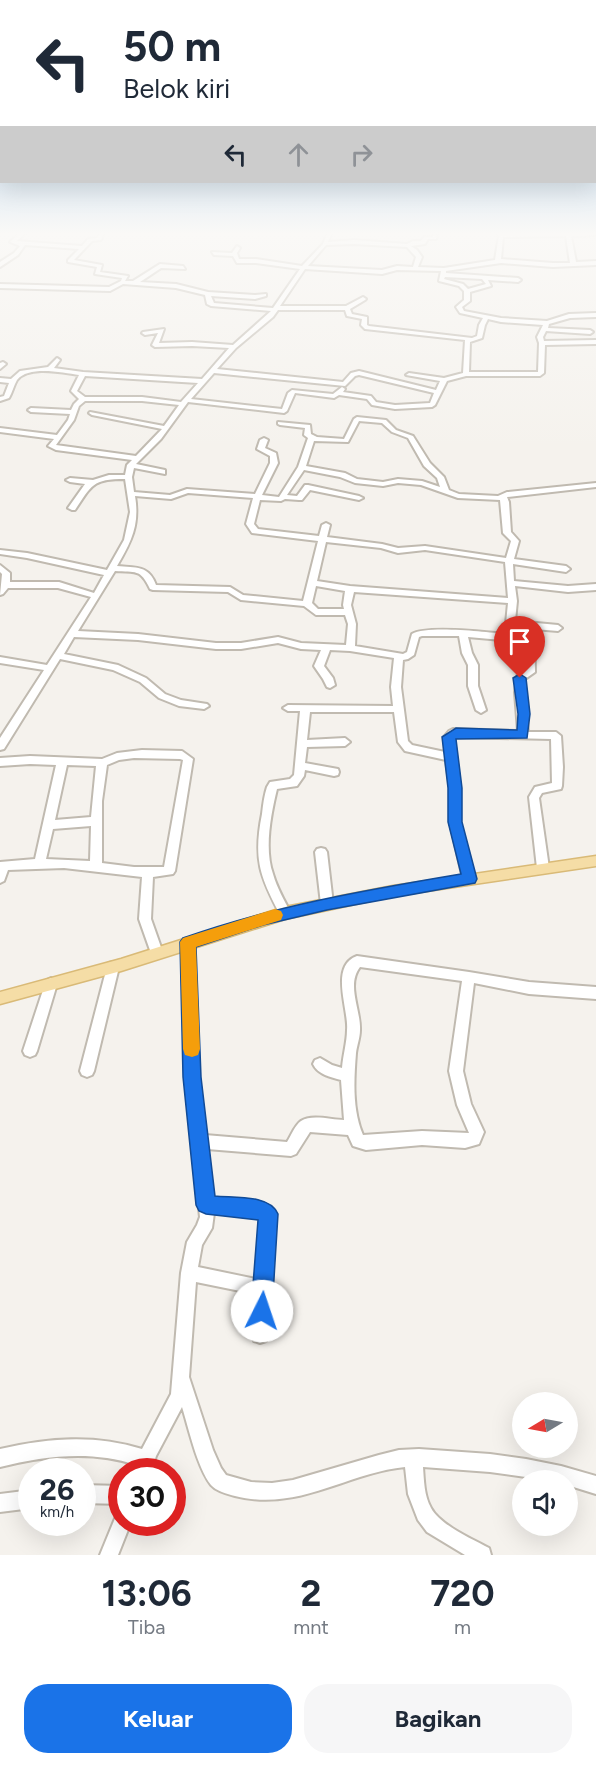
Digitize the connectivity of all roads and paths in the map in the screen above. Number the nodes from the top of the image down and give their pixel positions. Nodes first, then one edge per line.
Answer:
1 (212, 305) edge
2 (279, 305) edge
3 (352, 305) edge
4 (463, 305) edge
5 (346, 308) junction
6 (276, 309) junction
7 (596, 315) edge
8 (486, 318) junction
9 (545, 326) junction
10 (145, 333) dead end
11 (590, 333) dead end
12 (471, 339) junction
13 (596, 342) edge
14 (542, 343) junction
15 (234, 347) junction
16 (57, 360) dead end
17 (50, 369) junction
18 (213, 371) junction
19 (83, 374) junction
20 (466, 374) junction
21 (409, 375) dead end
22 (0, 380) edge
23 (444, 380) junction
24 (13, 381) junction
25 (204, 381) junction
26 (345, 384) junction
27 (437, 392) junction
28 (339, 393) junction
29 (0, 399) edge
30 (83, 399) junction
31 (185, 402) junction
32 (31, 410) dead end
33 (284, 411) junction
34 (74, 412) junction
35 (92, 413) dead end
36 (280, 423) junction
37 (166, 428) junction
38 (0, 430) edge
39 (275, 435) dead end
40 (59, 437) junction
41 (314, 438) junction
42 (264, 440) dead end
43 (134, 462) junction
44 (302, 467) junction
45 (162, 472) dead end
46 (128, 477) junction
47 (70, 480) dead end
48 (90, 482) junction
49 (596, 485) edge
50 (445, 490) junction
51 (133, 494) junction
52 (284, 497) junction
53 (503, 497) junction
54 (257, 498) junction
55 (359, 498) dead end
56 (72, 508) dead end
57 (326, 525) dead end
58 (323, 540) junction
59 (0, 552) edge
60 (508, 561) junction
61 (0, 568) edge
62 (566, 569) dead end
63 (111, 570) junction
64 (313, 583) junction
65 (510, 583) junction
66 (596, 587) edge
67 (3, 588) edge
68 (350, 589) junction
69 (96, 596) junction
70 (513, 600) junction
71 (307, 604) junction
72 (349, 612) junction
73 (510, 623) junction
74 (530, 626) junction
75 (558, 628) dead end
76 (463, 633) junction
77 (72, 634) junction
78 (509, 637) junction
79 (529, 640) junction
80 (327, 647) junction
81 (350, 648) junction
82 (58, 656) junction
83 (399, 657) junction
84 (0, 660) edge
85 (50, 668) junction
86 (330, 685) dead end
87 (204, 706) dead end
88 (288, 708) dead end
89 (305, 709) junction
90 (398, 709) junction
91 (481, 710) dead end
92 (523, 735) junction
93 (345, 742) dead end
94 (302, 744) junction
95 (0, 746) edge
96 (451, 757) junction
97 (0, 762) edge
98 (62, 763) junction
99 (102, 763) junction
100 (299, 765) junction
101 (334, 772) dead end
102 (96, 821) junction
103 (48, 825) junction
104 (321, 852) dead end
105 (596, 861) edge
106 (39, 865) junction
107 (96, 866) junction
108 (543, 868) junction
109 (148, 873) junction
110 (0, 878) edge
111 (470, 879) junction
112 (327, 904) junction
113 (285, 913) junction
114 (188, 942) junction
115 (157, 953) junction
116 (113, 967) junction
117 (469, 977) junction
118 (51, 984) junction
119 (596, 993) edge
120 (0, 998) edge
121 (30, 1051) dead end
122 (320, 1064) dead end
123 (87, 1071) dead end
124 (349, 1076) junction
125 (353, 1128) junction
126 (199, 1141) junction
127 (206, 1205) junction
128 (189, 1273) junction
129 (263, 1288) junction
130 (260, 1335) dead end
131 (180, 1388) junction
132 (0, 1458) edge
133 (139, 1458) edge
134 (147, 1458) edge
135 (407, 1459) junction
136 (596, 1485) edge
137 (18, 1501) edge
138 (0, 1503) edge
139 (116, 1536) edge
140 (109, 1555) edge
141 (482, 1555) edge

1 - 6 street
2 - 6 street
3 - 5 street
4 - 8 street
5 - 6 street
5 - 12 street
6 - 15 street
7 - 9 street
8 - 9 street
8 - 12 street
9 - 11 street
9 - 14 street
10 - 15 street
12 - 20 street
13 - 14 street
14 - 20 street
15 - 18 street
16 - 17 street
17 - 19 street
17 - 24 street
18 - 25 street
18 - 26 street
19 - 25 street
19 - 30 street
20 - 23 street
21 - 23 street
22 - 24 street
23 - 27 street
24 - 29 street
25 - 31 street
26 - 27 street
26 - 28 street
27 - 28 street
28 - 33 street
30 - 31 street
30 - 34 street
31 - 33 street
31 - 37 street
32 - 34 street
33 - 36 street
34 - 40 street
35 - 37 street
36 - 39 street
36 - 41 street
37 - 43 street
38 - 40 street
40 - 43 street
41 - 44 street
41 - 50 street
42 - 54 street
43 - 45 street
43 - 46 street
44 - 50 street
44 - 52 street
46 - 48 street
46 - 51 street
47 - 48 street
48 - 56 street
49 - 53 street
50 - 53 street
51 - 54 street
51 - 63 street
52 - 54 street
52 - 55 street
53 - 60 street
54 - 58 street
57 - 58 street
58 - 60 street
58 - 64 street
59 - 63 street
60 - 62 street
60 - 65 street
61 - 67 street
63 - 69 street
63 - 71 street
64 - 68 street
64 - 71 street
65 - 66 street
65 - 70 street
67 - 69 street
68 - 70 street
68 - 72 street
69 - 77 street
70 - 73 street
71 - 72 street
72 - 81 street
73 - 74 street
73 - 78 street
74 - 75 street
74 - 79 street
76 - 78 street
76 - 83 street
76 - 91 street
77 - 80 street
77 - 82 street
78 - 79 street
79 - 92 street
80 - 81 street
80 - 86 street
81 - 83 street
82 - 85 street
82 - 87 street
83 - 90 street
84 - 85 street
85 - 95 street
88 - 89 street
89 - 90 street
89 - 94 street
90 - 96 street
92 - 96 street
92 - 108 street
93 - 94 street
94 - 100 street
96 - 111 street
97 - 98 street
98 - 99 street
98 - 103 street
99 - 102 street
99 - 109 street
100 - 101 street
100 - 113 street
102 - 103 street
102 - 107 street
103 - 106 street
104 - 112 street
105 - 108 main road
106 - 107 street
106 - 110 street
107 - 109 street
108 - 111 main road
109 - 115 street
111 - 112 main road
112 - 113 main road
113 - 114 main road
114 - 115 main road
114 - 126 street
115 - 116 main road
116 - 118 main road
116 - 123 street
117 - 119 street
117 - 124 street
117 - 125 street
118 - 120 main road
118 - 121 street
122 - 124 street
124 - 125 street
125 - 126 street
126 - 127 street
127 - 128 street
127 - 129 street
128 - 129 street
128 - 131 street
129 - 130 street
131 - 134 street
131 - 135 street
132 - 133 street
135 - 136 street
135 - 141 street
137 - 138 street
139 - 140 street

